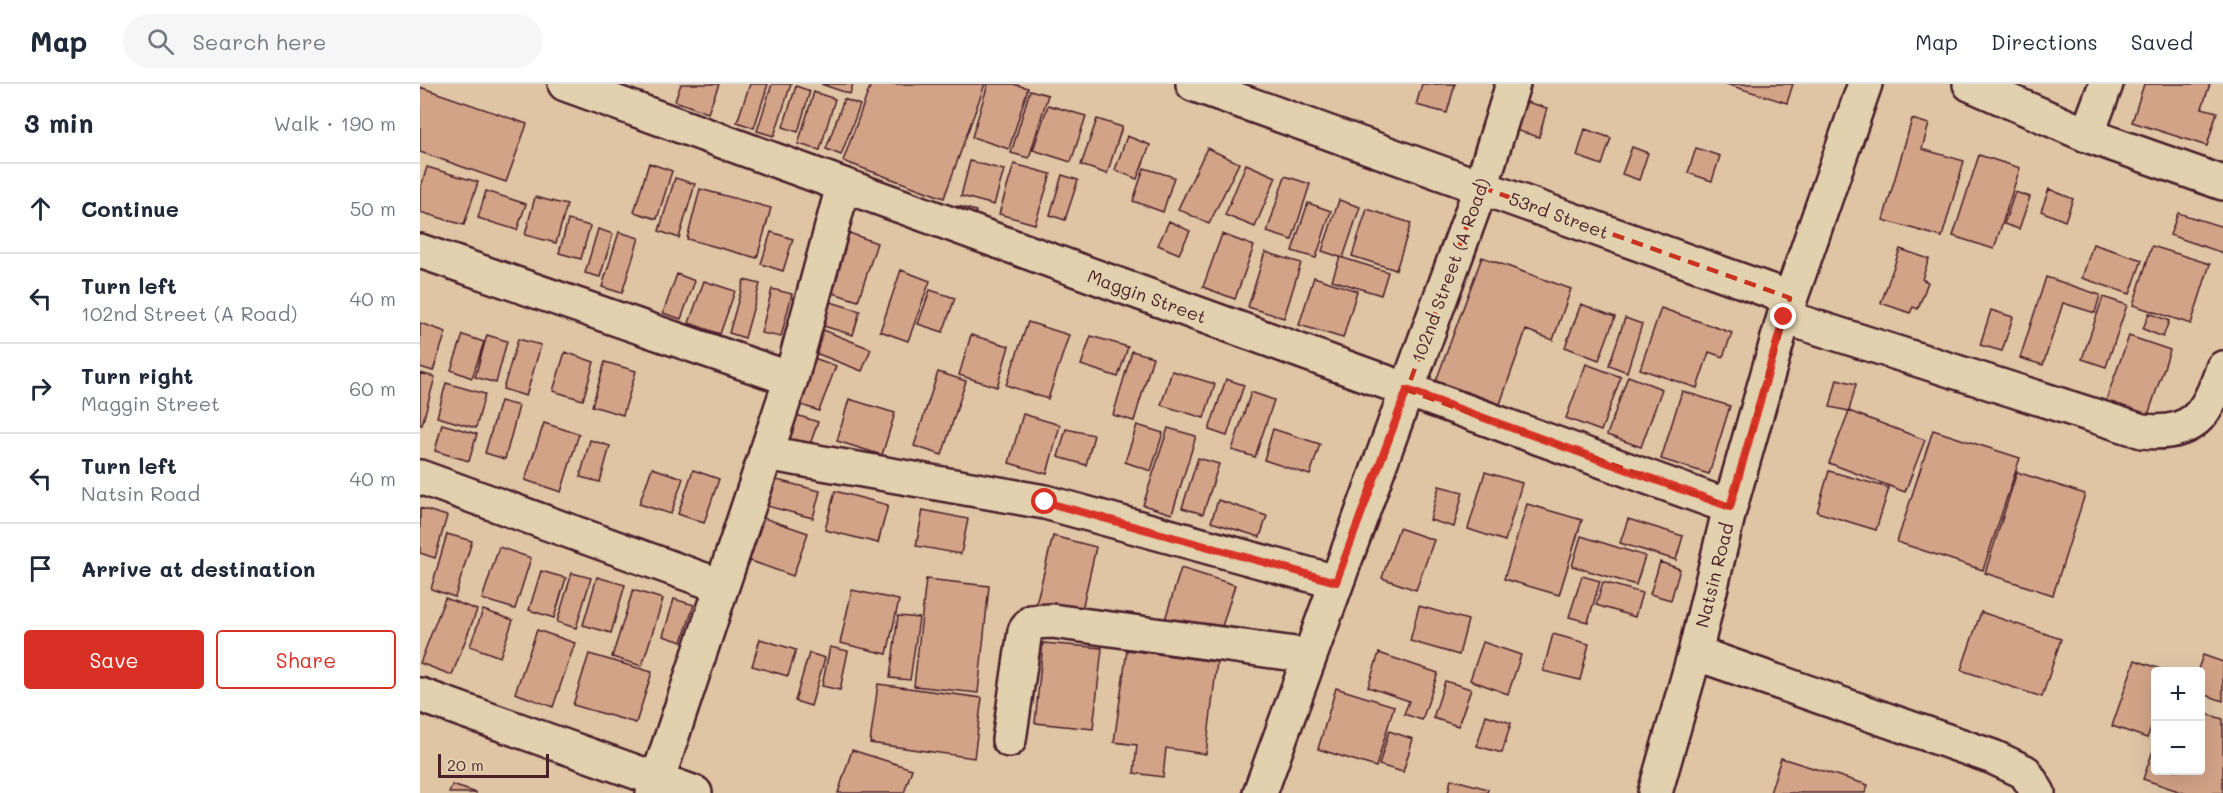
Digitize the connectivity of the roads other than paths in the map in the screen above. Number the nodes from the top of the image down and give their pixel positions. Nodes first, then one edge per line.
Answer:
1 (565, 84) edge
2 (1193, 84) edge
3 (1513, 84) edge
4 (1865, 84) edge
5 (1970, 84) edge
6 (2106, 84) edge
7 (2087, 135) junction
8 (2223, 183) edge
9 (843, 186) junction
10 (1481, 187) junction
11 (420, 251) edge
12 (1787, 307) junction
13 (2223, 368) edge
14 (791, 379) junction
15 (1407, 390) junction
16 (766, 453) junction
17 (420, 477) edge
18 (1730, 507) junction
19 (1336, 582) junction
20 (721, 585) junction
21 (1695, 653) junction
22 (1310, 656) junction
23 (420, 695) edge
24 (1009, 741) dead end
25 (656, 786) edge
26 (695, 793) edge
27 (1260, 793) edge
28 (1655, 793) edge
29 (2039, 793) edge

1 - 9 street, Maggin Street
2 - 10 street, 53rd Street
3 - 10 street, 102nd Street (A Road)
4 - 12 street, Natsin Road
5 - 7 street
6 - 7 street
7 - 8 street
9 - 14 street
9 - 15 street, Maggin Street
10 - 12 street, 53rd Street
10 - 15 street, 102nd Street (A Road)
11 - 14 street
12 - 13 street, 53rd Street
12 - 18 street, Natsin Road
14 - 16 street
15 - 18 street, Maggin Street
15 - 19 street, 102nd Street (A Road)
16 - 19 street
16 - 20 street
17 - 20 street
18 - 21 street, Natsin Road
19 - 22 street, 102nd Street (A Road)
20 - 25 street
21 - 28 street, Natsin Road
21 - 29 street
22 - 24 street
22 - 27 street, 102nd Street (A Road)
23 - 25 street
25 - 26 street

